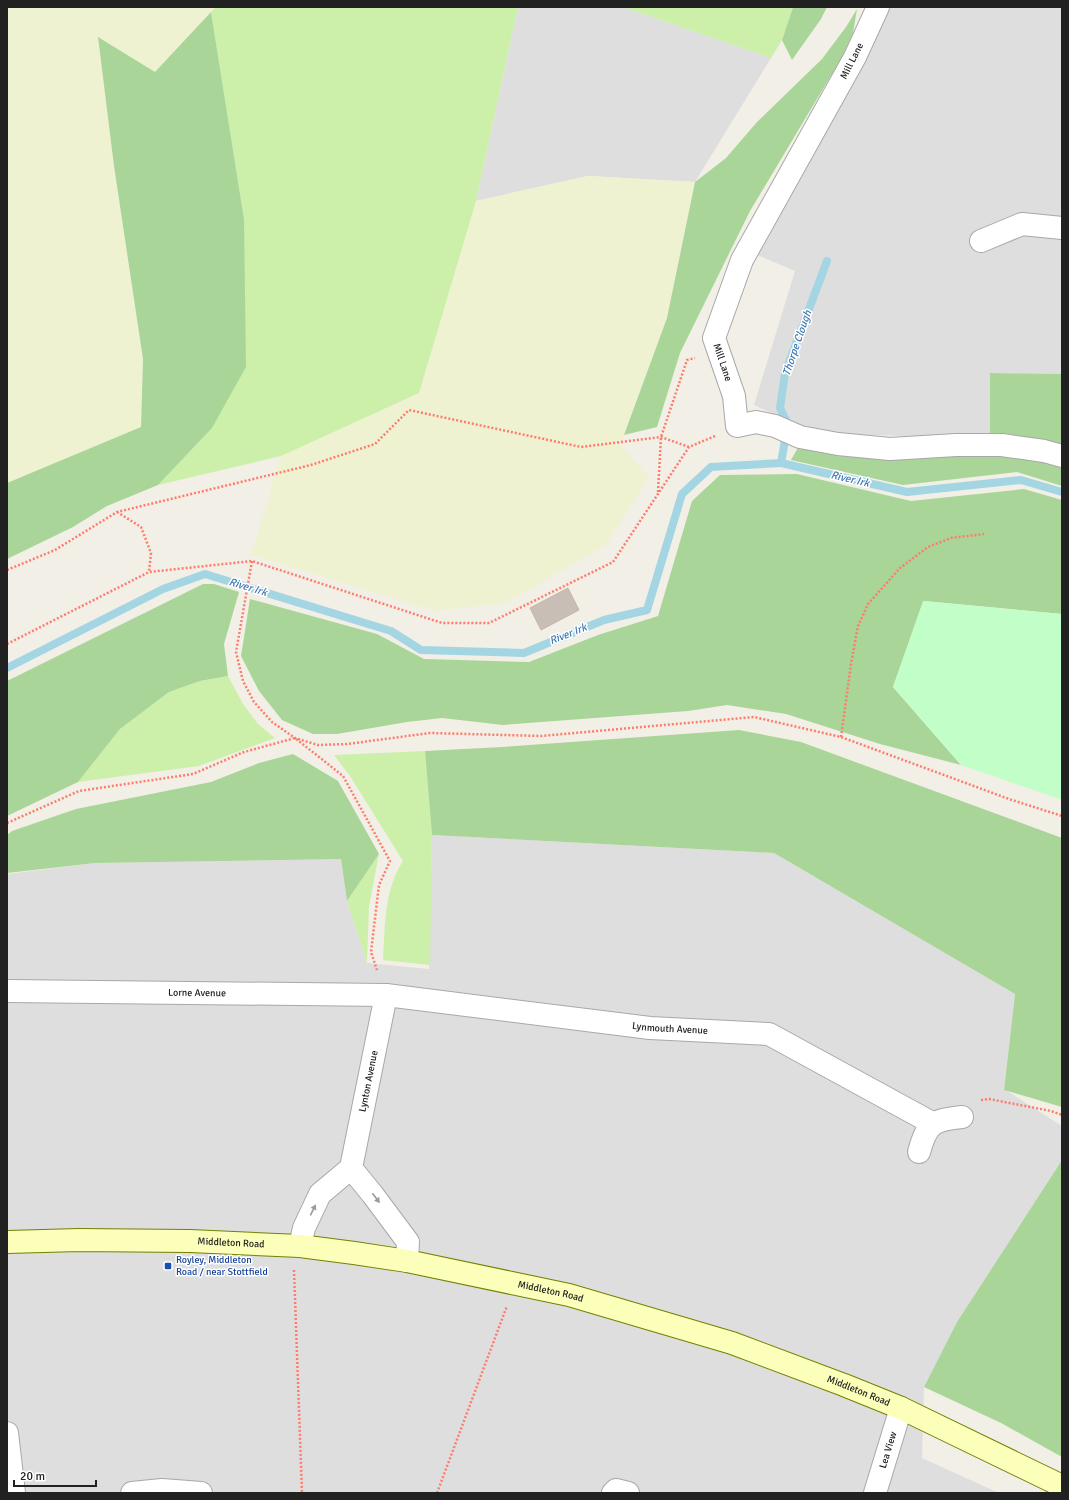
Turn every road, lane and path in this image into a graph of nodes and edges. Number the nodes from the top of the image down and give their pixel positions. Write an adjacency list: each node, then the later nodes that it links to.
1 (878, 7): 4 (street, Mill Lane)
2 (1062, 228): 3 (street)
3 (981, 241)
4 (718, 349): 5 (street, Mill Lane); 6 (path)
5 (737, 426): 7 (path); 8 (street)
6 (661, 436): 7 (path); 9 (path); 10 (path)
7 (689, 446): 9 (path)
8 (1062, 456)
9 (658, 493): 12 (path)
10 (117, 512): 13 (path); 14 (path)
11 (984, 534): 16 (path)
12 (252, 561): 14 (path); 17 (path)
13 (7, 570)
14 (149, 572): 15 (path)
15 (7, 644)
16 (841, 737): 17 (path); 18 (path)
17 (295, 738): 19 (path); 21 (path)
18 (1062, 816)
19 (7, 823)
20 (7, 991): 21 (street, Lorne Avenue)
21 (386, 995): 24 (street, Lynmouth Avenue); 26 (street, Lynton Avenue)
22 (1062, 1115): 23 (path)
23 (962, 1117): 24 (street)
24 (932, 1124): 25 (street)
25 (920, 1152)
26 (351, 1168): 28 (street, one-way to 26); 29 (street, one-way to 29)
27 (7, 1242): 28 (main road, Middleton Road)
28 (297, 1246): 29 (main road, Middleton Road); 37 (path)
29 (407, 1261): 30 (main road, Middleton Road)
30 (516, 1284): 31 (main road, Middleton Road); 38 (path)
31 (901, 1408): 33 (main road, Middleton Road); 41 (street, Lea View)
32 (7, 1433): 34 (street)
33 (1062, 1486)
34 (14, 1493)
35 (132, 1493): 36 (street)
36 (201, 1493)
37 (302, 1493)
38 (437, 1493)
39 (613, 1493): 40 (street)
40 (628, 1493)
41 (875, 1493)

